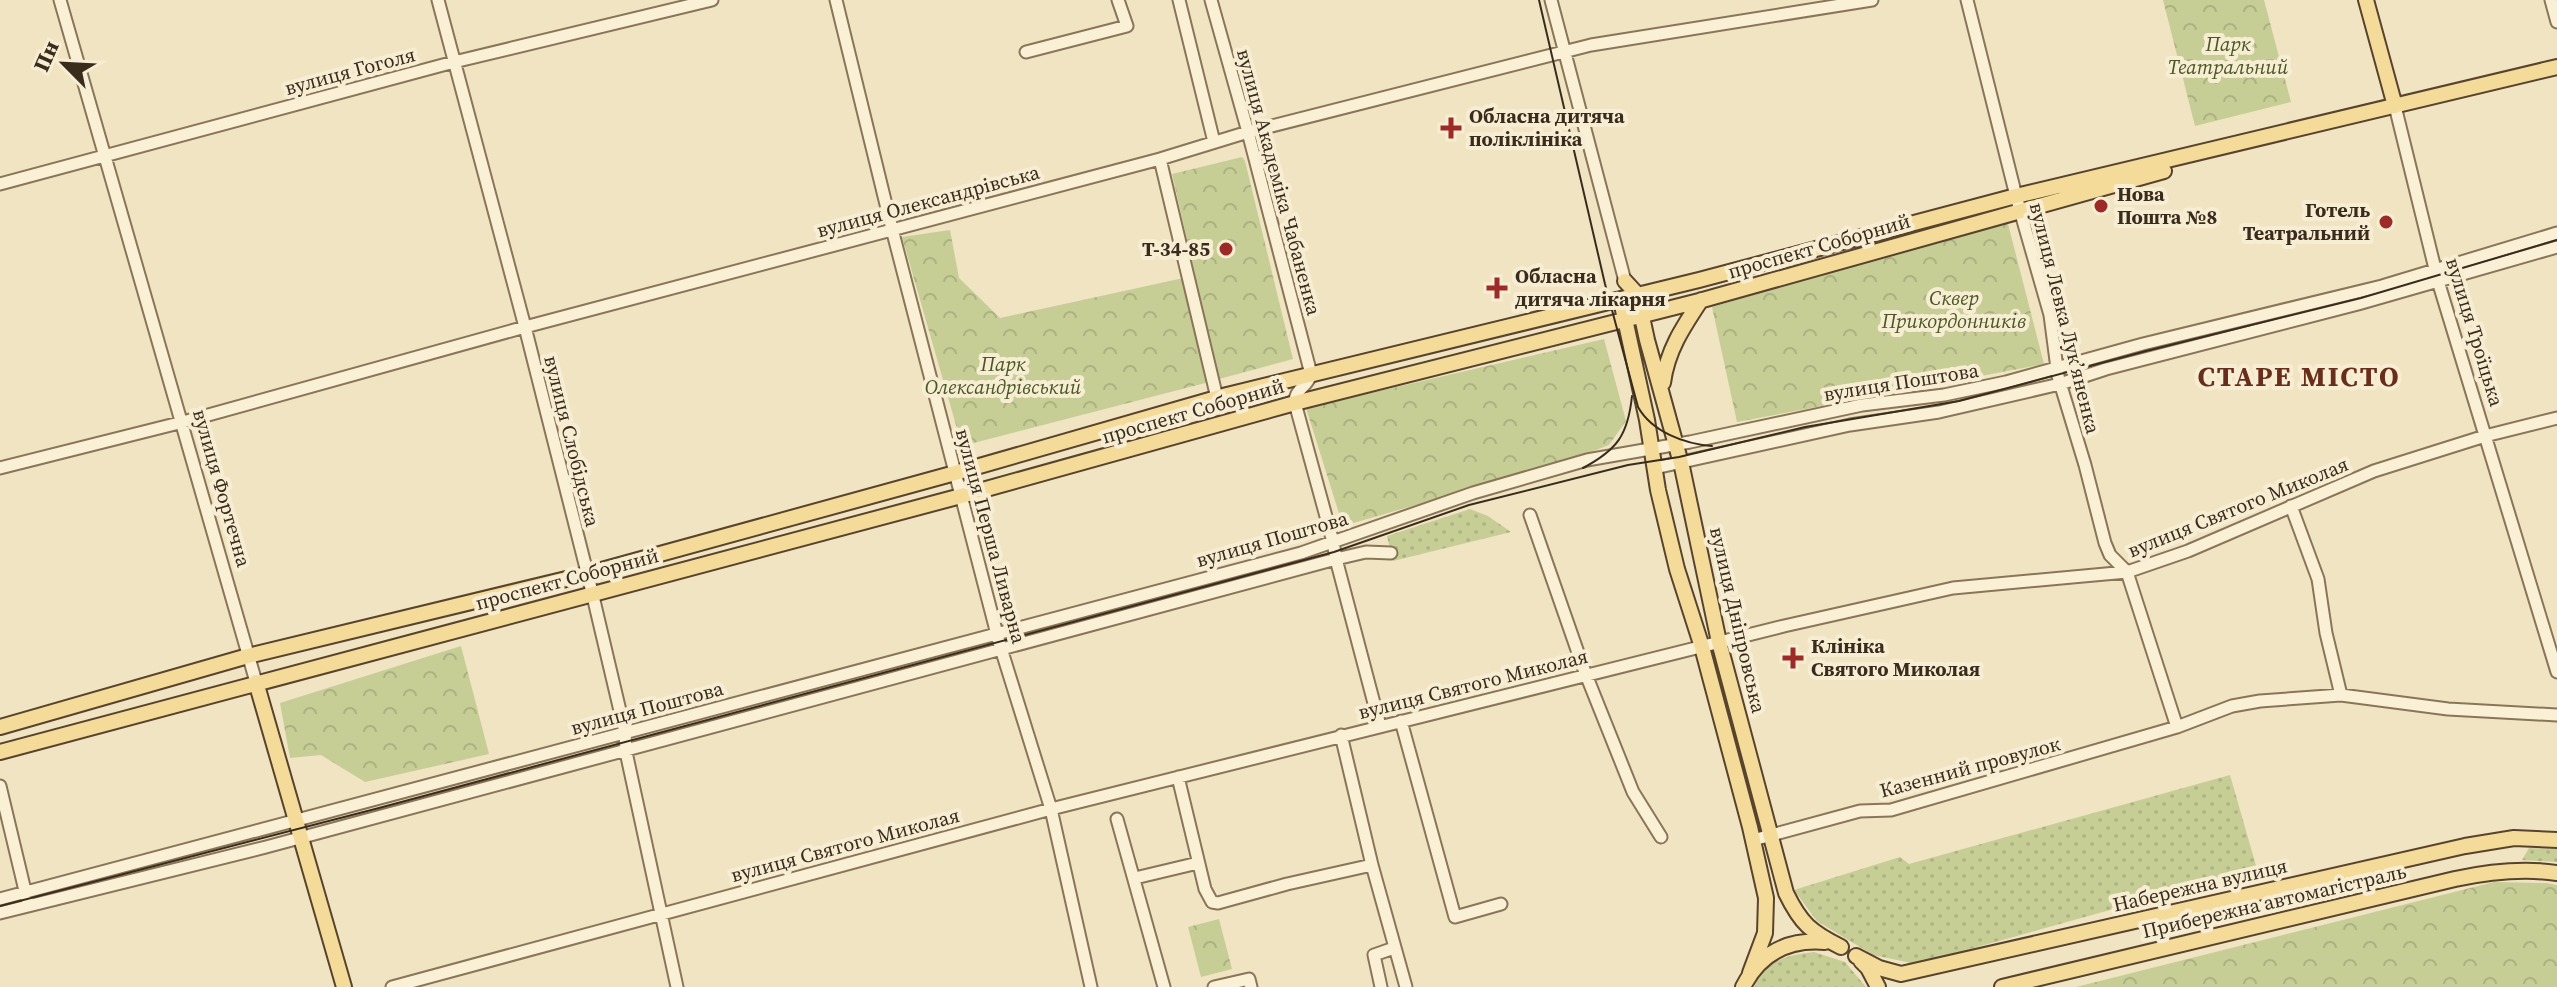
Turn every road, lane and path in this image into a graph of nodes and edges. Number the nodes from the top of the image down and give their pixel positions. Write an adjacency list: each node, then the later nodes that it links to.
1 (60, 0): 21 (street, вулиця Фортечна)
2 (438, 0): 16 (street, вулиця Слобідська)
3 (712, 0): 16 (street, вулиця Гоголя)
4 (836, 0): 25 (street, вулиця Перша Ливарна)
5 (1118, 0): 14 (street)
6 (1179, 0): 20 (street)
7 (1211, 0): 19 (street, вулиця Академіка Чабаненка)
8 (1551, 0): 15 (street, вулиця Дніпровська)
9 (1872, 0): 15 (street, вулиця Олександрівська)
10 (1967, 0): 24 (street, вулиця Левка Лукʼяненка)
11 (2366, 0): 18 (main road, вулиця Троїцька)
12 (2551, 0): 13 (street)
13 (2557, 22)
14 (1026, 52)
15 (1565, 52): 19 (street, вулиця Олександрівська); 29 (street, вулиця Дніпровська)
16 (454, 62): 21 (street, вулиця Гоголя); 35 (street, вулиця Слобідська)
17 (2557, 67): 18 (main road, проспект Соборний)
18 (2395, 106): 24 (main road, проспект Соборний); 28 (street, вулиця Троїцька)
19 (1248, 132): 20 (street, вулиця Олександрівська); 37 (street, вулиця Академіка Чабаненка)
20 (1214, 142): 22 (street, вулиця Олександрівська)
21 (103, 155): 23 (street, вулиця Гоголя); 43 (street, вулиця Фортечна)
22 (1160, 159): 25 (street, вулиця Олександрівська); 40 (street)
23 (0, 184)
24 (2018, 204): 30 (main road, проспект Соборний); 32 (main road, проспект Соборний); 36 (street, вулиця Левка Лукʼяненка)
25 (892, 229): 35 (street, вулиця Олександрівська); 50 (street, вулиця Перша Ливарна)
26 (2557, 233): 28 (street, вулиця Поштова)
27 (2557, 247): 28 (street, вулиця Поштова)
28 (2436, 276): 36 (street, вулиця Поштова); 38 (street, вулиця Поштова); 44 (street, вулиця Троїцька)
29 (1625, 281): 30 (main road, вулиця Дніпровська); 31 (main road, вулиця Дніпровська)
30 (1637, 294): 31 (main road, проспект Соборний); 33 (main road, вулиця Дніпровська)
31 (1621, 297): 34 (main road, вулиця Дніпровська); 37 (main road, проспект Соборний)
32 (1701, 300): 33 (main road, проспект Соборний); 39 (main road)
33 (1642, 315): 34 (main road, проспект Соборний); 39 (main road, вулиця Дніпровська)
34 (1625, 319): 41 (main road, проспект Соборний); 46 (main road, вулиця Дніпровська)
35 (525, 327): 43 (street, вулиця Олександрівська); 58 (street, вулиця Слобідська)
36 (2058, 368): 38 (street, вулиця Левка Лукʼяненка); 45 (street, вулиця Поштова)
37 (1311, 374): 40 (main road, проспект Соборний); 41 (street)
38 (2060, 384): 47 (street, вулиця Поштова); 57 (street, вулиця Левка Лукʼяненка)
39 (1662, 392): 45 (main road, вулиця Дніпровська)
40 (1217, 398): 50 (main road, проспект Соборний)
41 (1295, 403): 51 (main road, проспект Соборний); 54 (street)
42 (2557, 418): 44 (street, вулиця Святого Миколая)
43 (183, 422): 48 (street, вулиця Олександрівська); 64 (street, вулиця Фортечна)
44 (2485, 436): 52 (street, вулиця Святого Миколая); 65 (street, вулиця Троїцька)
45 (1675, 444): 46 (street, вулиця Поштова); 47 (main road, вулиця Дніпровська)
46 (1652, 447): 49 (main road, вулиця Дніпровська); 54 (street, вулиця Поштова)
47 (1680, 462): 49 (street, вулиця Поштова); 61 (main road, вулиця Дніпровська)
48 (0, 468)
49 (1655, 468): 62 (main road, вулиця Дніпровська)
50 (955, 473): 51 (street, вулиця Перша Ливарна); 58 (main road, проспект Соборний)
51 (961, 496): 59 (main road, проспект Соборний); 60 (street, вулиця Перша Ливарна)
52 (2291, 506): 57 (street, вулиця Святого Миколая); 68 (street)
53 (1530, 515): 66 (street)
54 (1333, 542): 56 (street); 60 (street, вулиця Поштова)
55 (1391, 553): 56 (street, вулиця Поштова)
56 (1336, 559): 63 (street, вулиця Поштова); 71 (street)
57 (2127, 572): 61 (street, вулиця Святого Миколая); 73 (street, вулиця Левка Лукʼяненка)
58 (587, 574): 59 (street, вулиця Слобідська); 64 (main road, проспект Соборний)
59 (592, 592): 67 (main road, проспект Соборний); 74 (street, вулиця Слобідська)
60 (998, 632): 63 (street, вулиця Перша Ливарна); 74 (street, вулиця Поштова)
61 (1719, 642): 62 (street, вулиця Святого Миколая); 84 (main road, вулиця Дніпровська)
62 (1702, 647): 66 (street, вулиця Святого Миколая); 86 (main road, вулиця Дніпровська)
63 (1001, 649): 77 (street, вулиця Поштова); 80 (street, вулиця Перша Ливарна)
64 (248, 656): 67 (street, вулиця Фортечна); 72 (main road, проспект Соборний)
65 (2557, 672)
66 (1586, 675): 70 (street, вулиця Святого Миколая); 83 (street)
67 (256, 682): 76 (main road, проспект Соборний); 81 (main road, вулиця Фортечна)
68 (2341, 695): 69 (street, Казенний провулок); 73 (street, Казенний провулок)
69 (2557, 715)
70 (1401, 721): 71 (street, вулиця Святого Миколая); 94 (street)
71 (1380, 726): 75 (street, вулиця Святого Миколая)
72 (0, 727)
73 (2177, 727): 84 (street, Казенний провулок)
74 (625, 732): 77 (street, вулиця Слобідська); 81 (street, вулиця Поштова)
75 (1341, 735): 78 (street, вулиця Святого Миколая); 89 (street)
76 (0, 752)
77 (626, 752): 85 (street, вулиця Поштова); 97 (street, вулиця Слобідська)
78 (1178, 777): 80 (street, вулиця Святого Миколая); 88 (street)
79 (0, 786): 92 (street)
80 (1051, 809): 97 (street, вулиця Святого Миколая); 105 (street, вулиця Перша Ливарна)
81 (298, 819): 85 (main road, вулиця Фортечна); 92 (street, вулиця Поштова)
82 (1117, 819): 91 (street)
83 (1661, 837)
84 (1772, 837): 86 (street, Казенний провулок); 98 (main road, вулиця Дніпровська)
85 (301, 838): 95 (street, вулиця Поштова); 102 (main road, вулиця Фортечна)
86 (1753, 840): 101 (main road, вулиця Дніпровська)
87 (2557, 840): 100 (main road, Набережна вулиця)
88 (1198, 863): 89 (street); 91 (street)
89 (1372, 865): 99 (street)
90 (2557, 873): 113 (main road, Прибережна автомагістраль)
91 (1135, 878): 106 (street)
92 (26, 892): 93 (street, вулиця Поштова); 95 (street)
93 (0, 899)
94 (1501, 904)
95 (30, 906): 96 (street, вулиця Поштова)
96 (0, 913)
97 (661, 913): 103 (street, вулиця Святого Миколая); 104 (street, вулиця Слобідська)
98 (1841, 947): 100 (main road); 101 (main road)
99 (1394, 948): 109 (street); 110 (street)
100 (1856, 956): 112 (main road)
101 (1750, 973): 111 (main road)
102 (344, 987)
103 (392, 987)
104 (677, 987)
105 (1091, 987)
106 (1164, 987)
107 (1214, 987): 108 (street)
108 (1251, 987)
109 (1381, 987)
110 (1406, 987)
111 (1743, 987)
112 (1878, 987)
113 (2002, 987)

